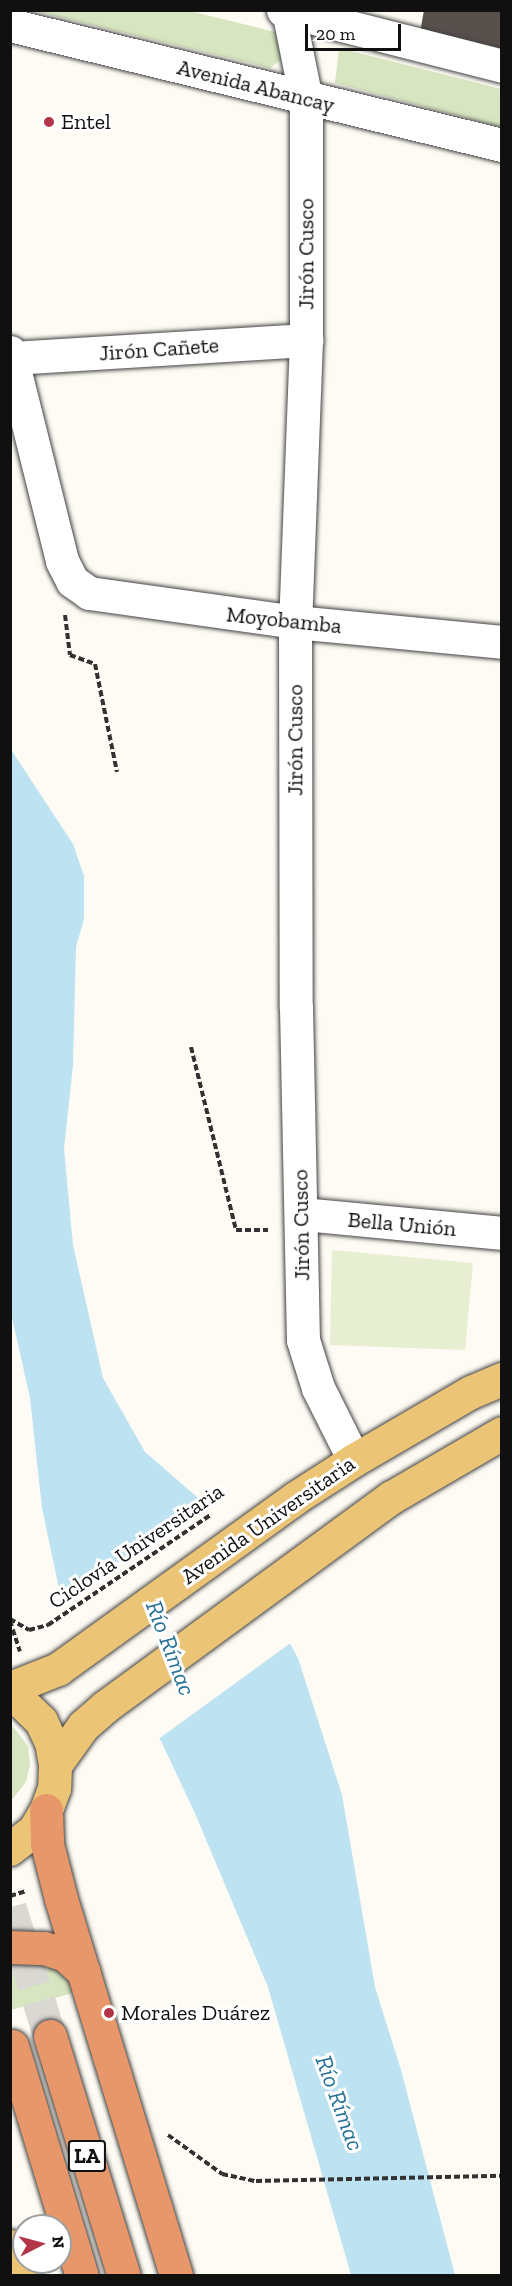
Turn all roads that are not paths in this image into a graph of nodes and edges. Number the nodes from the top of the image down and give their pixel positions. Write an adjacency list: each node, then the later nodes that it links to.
1 (286, 11): 3 (street); 4 (street, Jirón Cusco)
2 (11, 20): 4 (street, Avenida Abancay)
3 (501, 66)
4 (306, 99): 5 (street, Avenida Abancay); 6 (street, Jirón Cusco)
5 (501, 145)
6 (306, 340): 7 (street, Jirón Cañete); 8 (street, Jirón Cusco)
7 (11, 355): 8 (street, Moyobamba)
8 (295, 622): 9 (street, Moyobamba); 10 (street, Jirón Cusco)
9 (501, 642)
10 (302, 1222): 11 (street, Bella Unión); 14 (street, Jirón Cusco)
11 (501, 1233)
12 (501, 1378): 14 (main road, Avenida Universitaria)
13 (501, 1433): 16 (main road)
14 (354, 1460): 15 (main road, Avenida Universitaria)
15 (10, 1690): 16 (main road)
16 (55, 1765): 17 (main road)
17 (46, 1810): 18 (main road); 20 (highway)
18 (10, 1849)
19 (10, 1947): 20 (highway)
20 (84, 1972): 27 (highway)
21 (50, 2036): 26 (highway, LA)
22 (12, 2046): 25 (highway, LA)
23 (10, 2246): 24 (main road)
24 (20, 2276)
25 (82, 2276)
26 (124, 2276)
27 (176, 2276)

